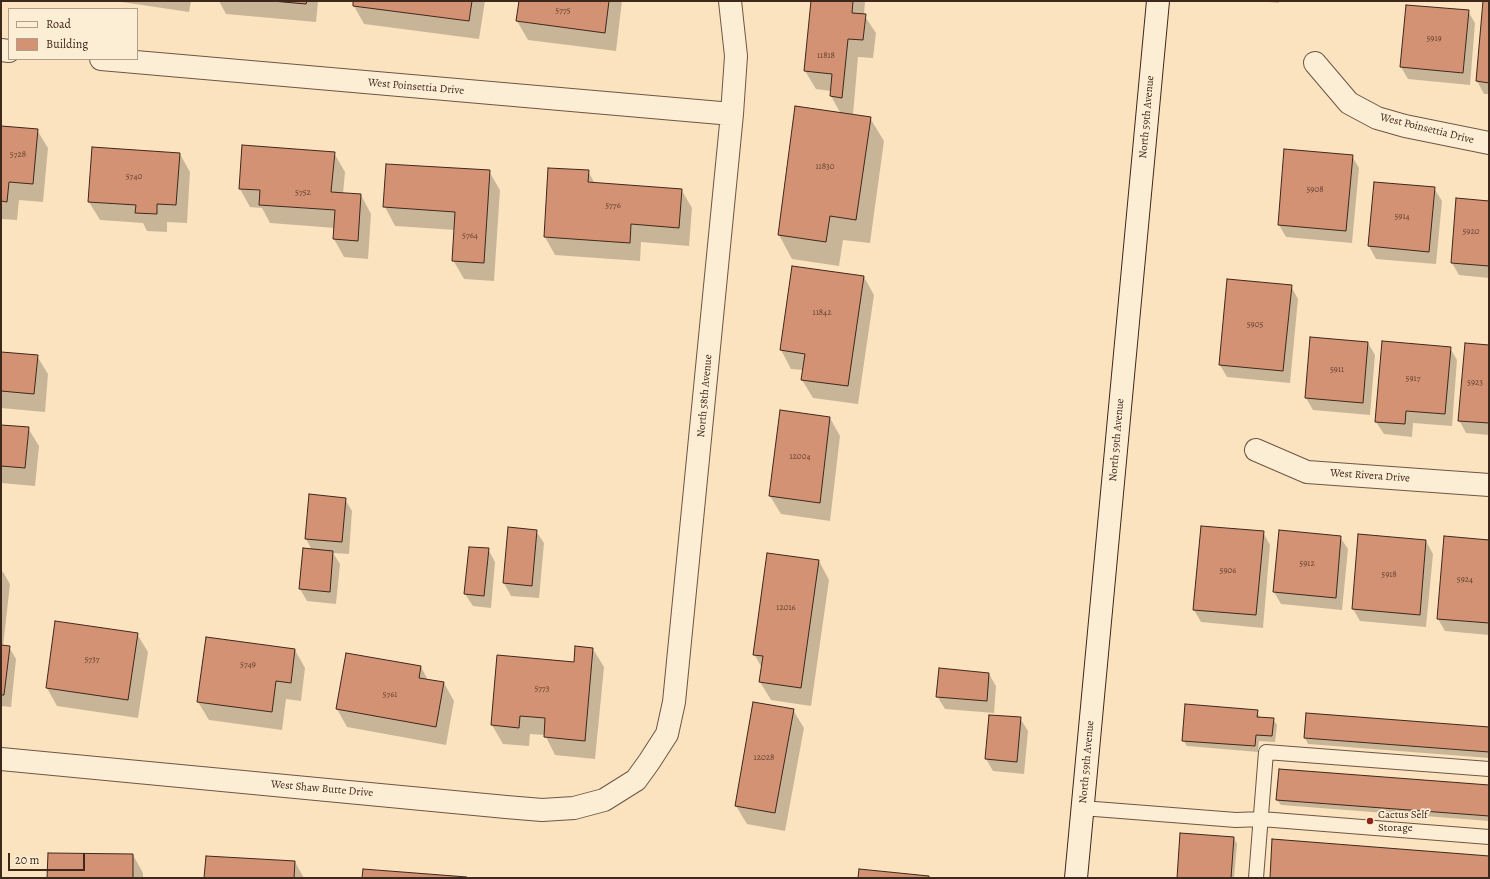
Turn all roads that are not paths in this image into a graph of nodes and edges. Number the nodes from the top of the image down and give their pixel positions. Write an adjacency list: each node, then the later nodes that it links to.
1 (730, 1): 5 (street, North 58th Avenue)
2 (1158, 1): 12 (street, North 59th Avenue)
3 (112, 60): 5 (street, West Poinsettia Drive)
4 (1315, 64): 6 (street, West Poinsettia Drive)
5 (732, 114): 11 (street, North 58th Avenue)
6 (1489, 143)
7 (1256, 450): 8 (street, West Rivera Drive)
8 (1489, 485)
9 (1, 759): 11 (street, West Shaw Butte Drive)
10 (1489, 769): 13 (lane)
11 (636, 780)
12 (1082, 808): 13 (lane); 15 (street, North 59th Avenue)
13 (1261, 819): 14 (lane); 16 (lane)
14 (1489, 837)
15 (1076, 878)
16 (1256, 878)

